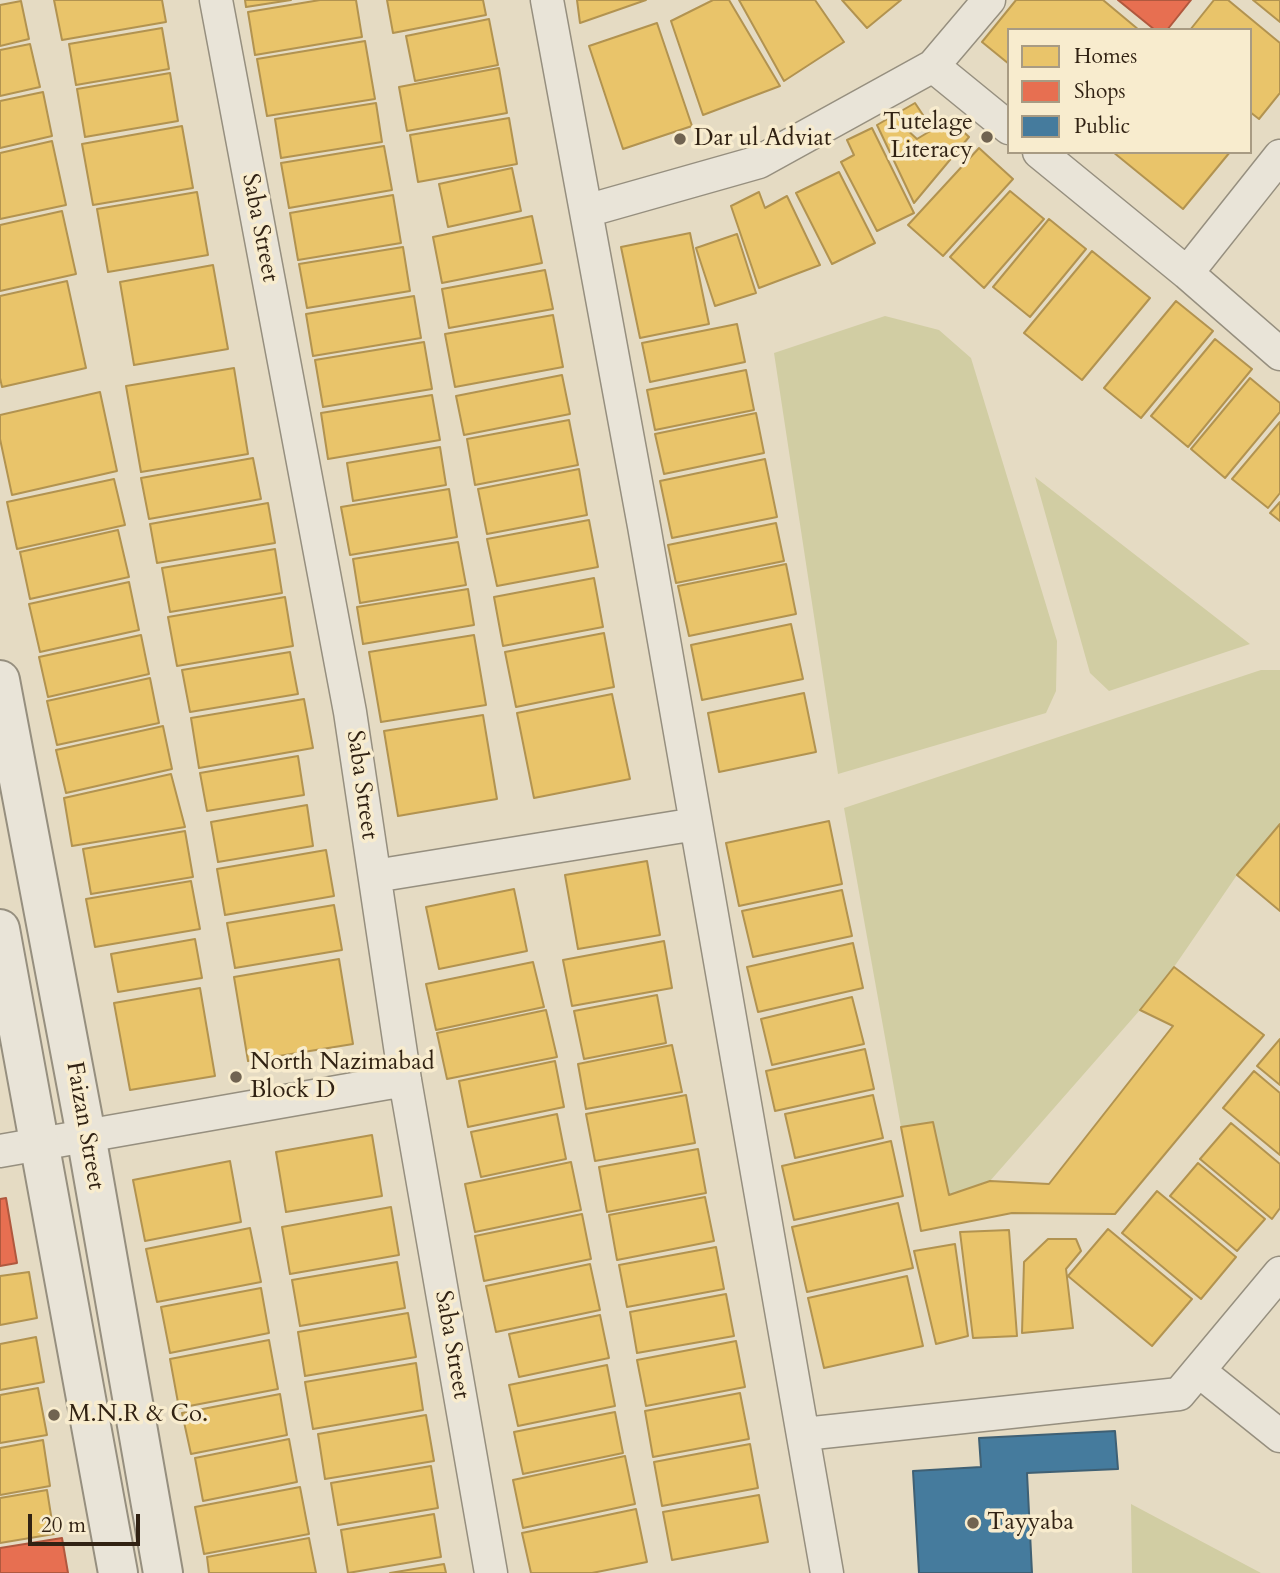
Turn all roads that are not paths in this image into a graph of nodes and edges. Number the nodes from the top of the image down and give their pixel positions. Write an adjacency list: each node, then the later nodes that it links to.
1 (216, 0): 13 (street, Saba Street)
2 (547, 0): 8 (street)
3 (989, 0): 4 (street)
4 (933, 66): 5 (street); 8 (street)
5 (1007, 126)
6 (1041, 154): 9 (street)
7 (1280, 156): 9 (street)
8 (586, 211): 12 (street)
9 (1187, 273): 10 (street)
10 (1280, 354)
11 (0, 680): 16 (street, Faizan Street)
12 (696, 824): 13 (street); 21 (street)
13 (374, 876): 15 (street, Saba Street)
14 (0, 929): 17 (street, Faizan Street)
15 (405, 1080): 16 (street); 25 (street, Saba Street)
16 (86, 1135): 17 (street); 24 (street, Faizan Street)
17 (39, 1144): 18 (street); 23 (street, Faizan Street)
18 (0, 1151)
19 (1280, 1273): 20 (street)
20 (1199, 1371): 21 (street); 22 (street)
21 (804, 1434): 26 (street)
22 (1280, 1436)
23 (118, 1573)
24 (163, 1573)
25 (491, 1573)
26 (827, 1573)

